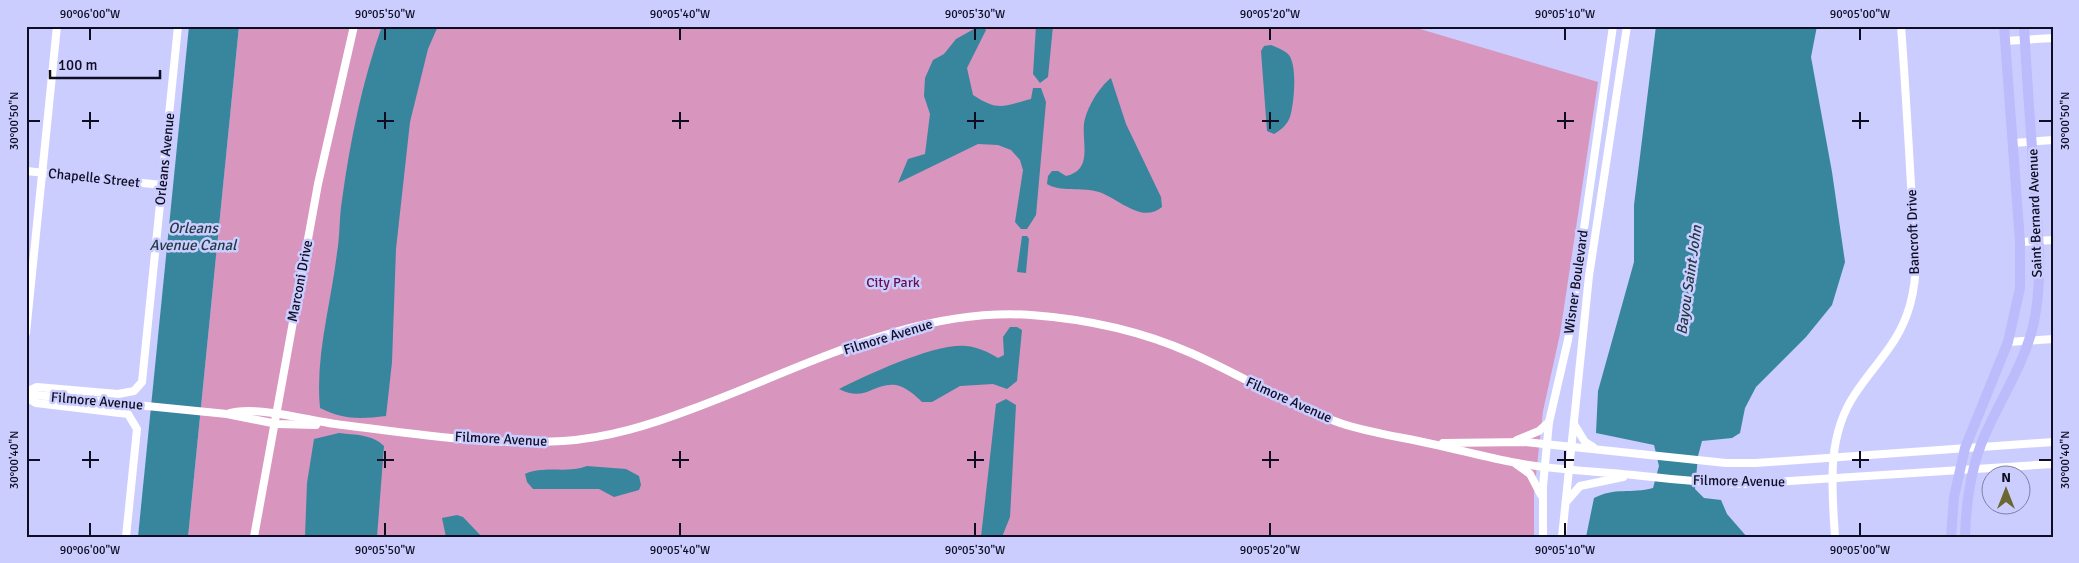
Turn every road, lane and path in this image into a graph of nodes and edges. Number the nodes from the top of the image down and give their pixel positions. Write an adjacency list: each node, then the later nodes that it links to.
1 (57, 26): 16 (street)
2 (178, 26): 17 (street, Orleans Avenue)
3 (354, 26): 27 (street, Marconi Drive)
4 (1613, 26): 29 (street, Wisner Boulevard)
5 (1627, 26): 28 (street, Wisner Boulevard)
6 (1901, 26): 40 (street, Bancroft Drive)
7 (2004, 26): 11 (main road, Saint Bernard Avenue)
8 (2024, 26): 10 (main road, Saint Bernard Avenue)
9 (2053, 38): 10 (street)
10 (2024, 40): 11 (street); 13 (main road, Saint Bernard Avenue)
11 (2005, 41): 14 (main road, Saint Bernard Avenue)
12 (2053, 140): 13 (street)
13 (2032, 142): 14 (street); 19 (main road, Saint Bernard Avenue)
14 (2013, 143): 20 (main road, Saint Bernard Avenue)
15 (26, 171): 16 (street, Chapelle Street)
16 (40, 172): 17 (street, Chapelle Street); 21 (street)
17 (162, 185): 25 (street, Orleans Avenue)
18 (2053, 240): 19 (street)
19 (2038, 241): 20 (street); 23 (main road, Saint Bernard Avenue)
20 (2020, 242): 24 (main road, Saint Bernard Avenue)
21 (26, 333)
22 (2053, 339): 23 (street)
23 (2028, 341): 24 (street); 37 (main road, Saint Bernard Avenue)
24 (2008, 342): 38 (main road, Saint Bernard Avenue)
25 (26, 394): 26 (street, Filmore Avenue); 51 (street)
26 (227, 414): 27 (street, Filmore Avenue); 30 (street, Filmore Avenue)
27 (275, 414): 30 (street, Marconi Drive); 31 (street, Filmore Avenue)
28 (1573, 421): 36 (street, Wisner Boulevard); 39 (street)
29 (1549, 422): 34 (street); 35 (street, Wisner Boulevard)
30 (273, 423): 31 (street, Filmore Avenue); 52 (street, Marconi Drive)
31 (340, 425): 33 (street, Filmore Avenue)
32 (2053, 442): 37 (street, Filmore Avenue)
33 (1428, 443): 34 (street, Filmore Avenue); 41 (street, Filmore Avenue)
34 (1512, 443): 35 (street, Filmore Avenue)
35 (1547, 444): 36 (street, Filmore Avenue); 43 (street, Wisner Boulevard)
36 (1570, 446): 39 (street, Filmore Avenue); 44 (street, Wisner Boulevard)
37 (1980, 446): 38 (street, Filmore Avenue); 46 (main road, Saint Bernard Avenue)
38 (1965, 448): 40 (street, Filmore Avenue); 45 (main road, Saint Bernard Avenue)
39 (1597, 449): 40 (street, Filmore Avenue)
40 (1833, 457): 48 (street, Bancroft Drive)
41 (1514, 462): 43 (street, Filmore Avenue); 49 (street)
42 (2053, 464): 46 (street, Filmore Avenue)
43 (1545, 466): 44 (street, Filmore Avenue); 49 (street, Wisner Boulevard)
44 (1568, 468): 47 (street, Filmore Avenue); 50 (street, Wisner Boulevard)
45 (1959, 470): 46 (street, Filmore Avenue); 48 (street, Filmore Avenue); 56 (main road, Saint Bernard Avenue)
46 (1973, 470): 57 (main road, Saint Bernard Avenue)
47 (1636, 476): 48 (street, Filmore Avenue); 50 (street)
48 (1832, 479): 55 (street, Bancroft Drive)
49 (1542, 496): 53 (street, Wisner Boulevard)
50 (1565, 504): 54 (street, Wisner Boulevard)
51 (126, 537)
52 (254, 537)
53 (1543, 537)
54 (1562, 537)
55 (1834, 537)
56 (1951, 537)
57 (1965, 537)

